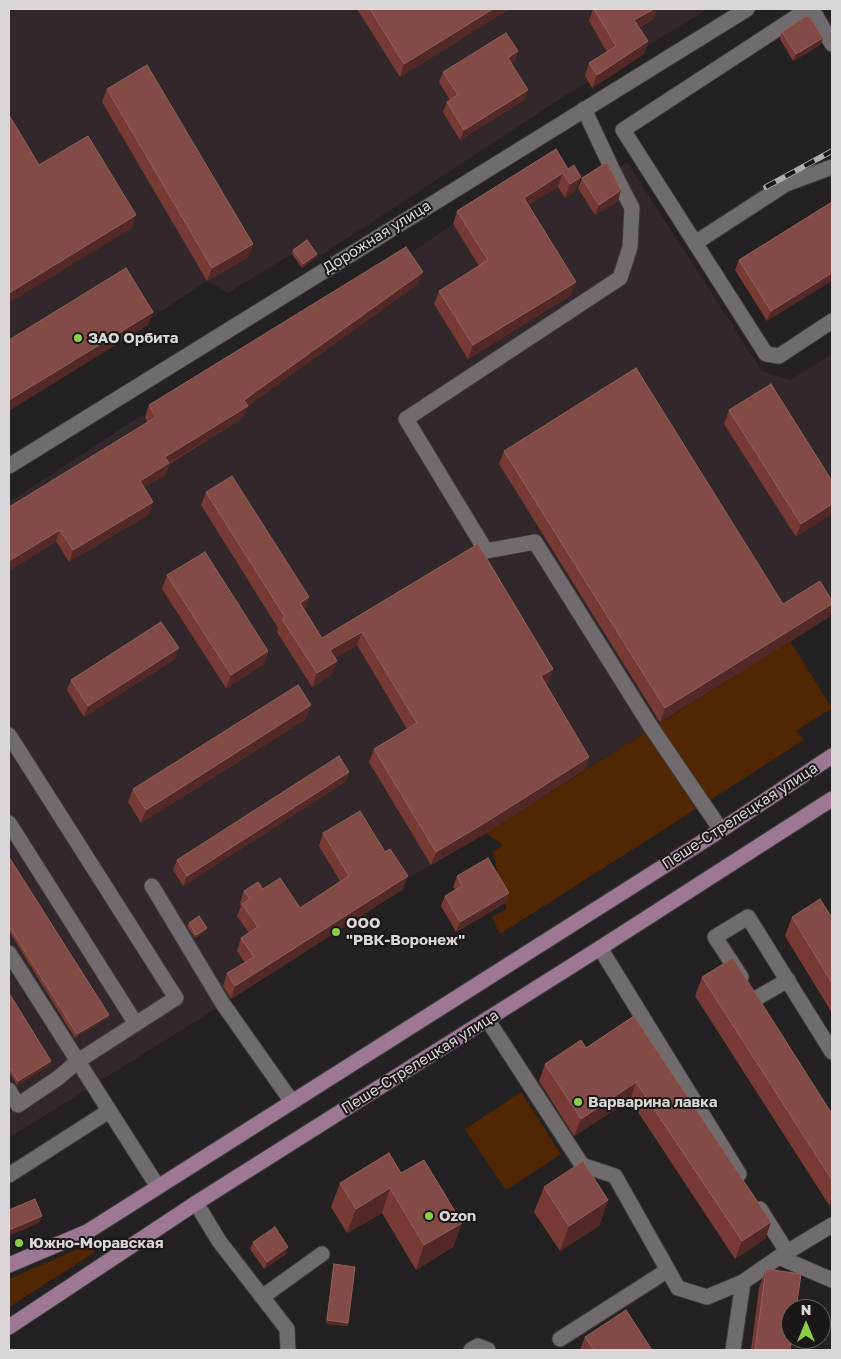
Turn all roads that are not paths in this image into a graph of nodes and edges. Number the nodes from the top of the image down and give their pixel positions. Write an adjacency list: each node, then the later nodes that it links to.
1 (747, 9): 3 (street, Дорожная улица)
2 (832, 44): 5 (street)
3 (584, 109): 7 (street, Дорожная улица); 12 (street)
4 (832, 167): 5 (street)
5 (695, 243): 6 (street)
6 (832, 321)
7 (9, 466)
8 (9, 735): 20 (street)
9 (832, 756): 12 (main road, Пеше-Стрелецкая улица)
10 (832, 799): 14 (main road, Пеше-Стрелецкая улица)
11 (9, 823): 20 (street)
12 (721, 830): 24 (main road, Пеше-Стрелецкая улица)
13 (152, 886): 24 (street)
14 (600, 948): 19 (main road, Пеше-Стрелецкая улица); 31 (street)
15 (9, 953): 22 (street)
16 (788, 980): 17 (street); 17 (street); 21 (street)
17 (755, 999): 18 (street)
18 (765, 1015)
19 (488, 1019): 28 (main road, Пеше-Стрелецкая улица); 33 (street)
20 (136, 1024): 22 (street)
21 (832, 1052)
22 (78, 1061): 23 (street); 25 (street)
23 (9, 1090)
24 (292, 1102): 27 (main road, Пеше-Стрелецкая улица)
25 (109, 1111): 26 (street); 27 (street)
26 (9, 1175)
27 (158, 1188): 32 (main road, Пеше-Стрелецкая улица)
28 (196, 1203): 36 (street); 37 (main road, Пеше-Стрелецкая улица)
29 (832, 1225): 31 (street)
30 (322, 1254): 36 (street)
31 (783, 1255): 34 (street); 35 (street)
32 (9, 1265)
33 (668, 1270): 35 (street); 38 (street)
34 (832, 1280)
35 (744, 1282): 42 (street)
36 (262, 1297): 39 (street)
37 (9, 1327)
38 (560, 1339)
39 (288, 1350)
40 (471, 1350): 41 (street)
41 (488, 1350)
42 (733, 1350)

